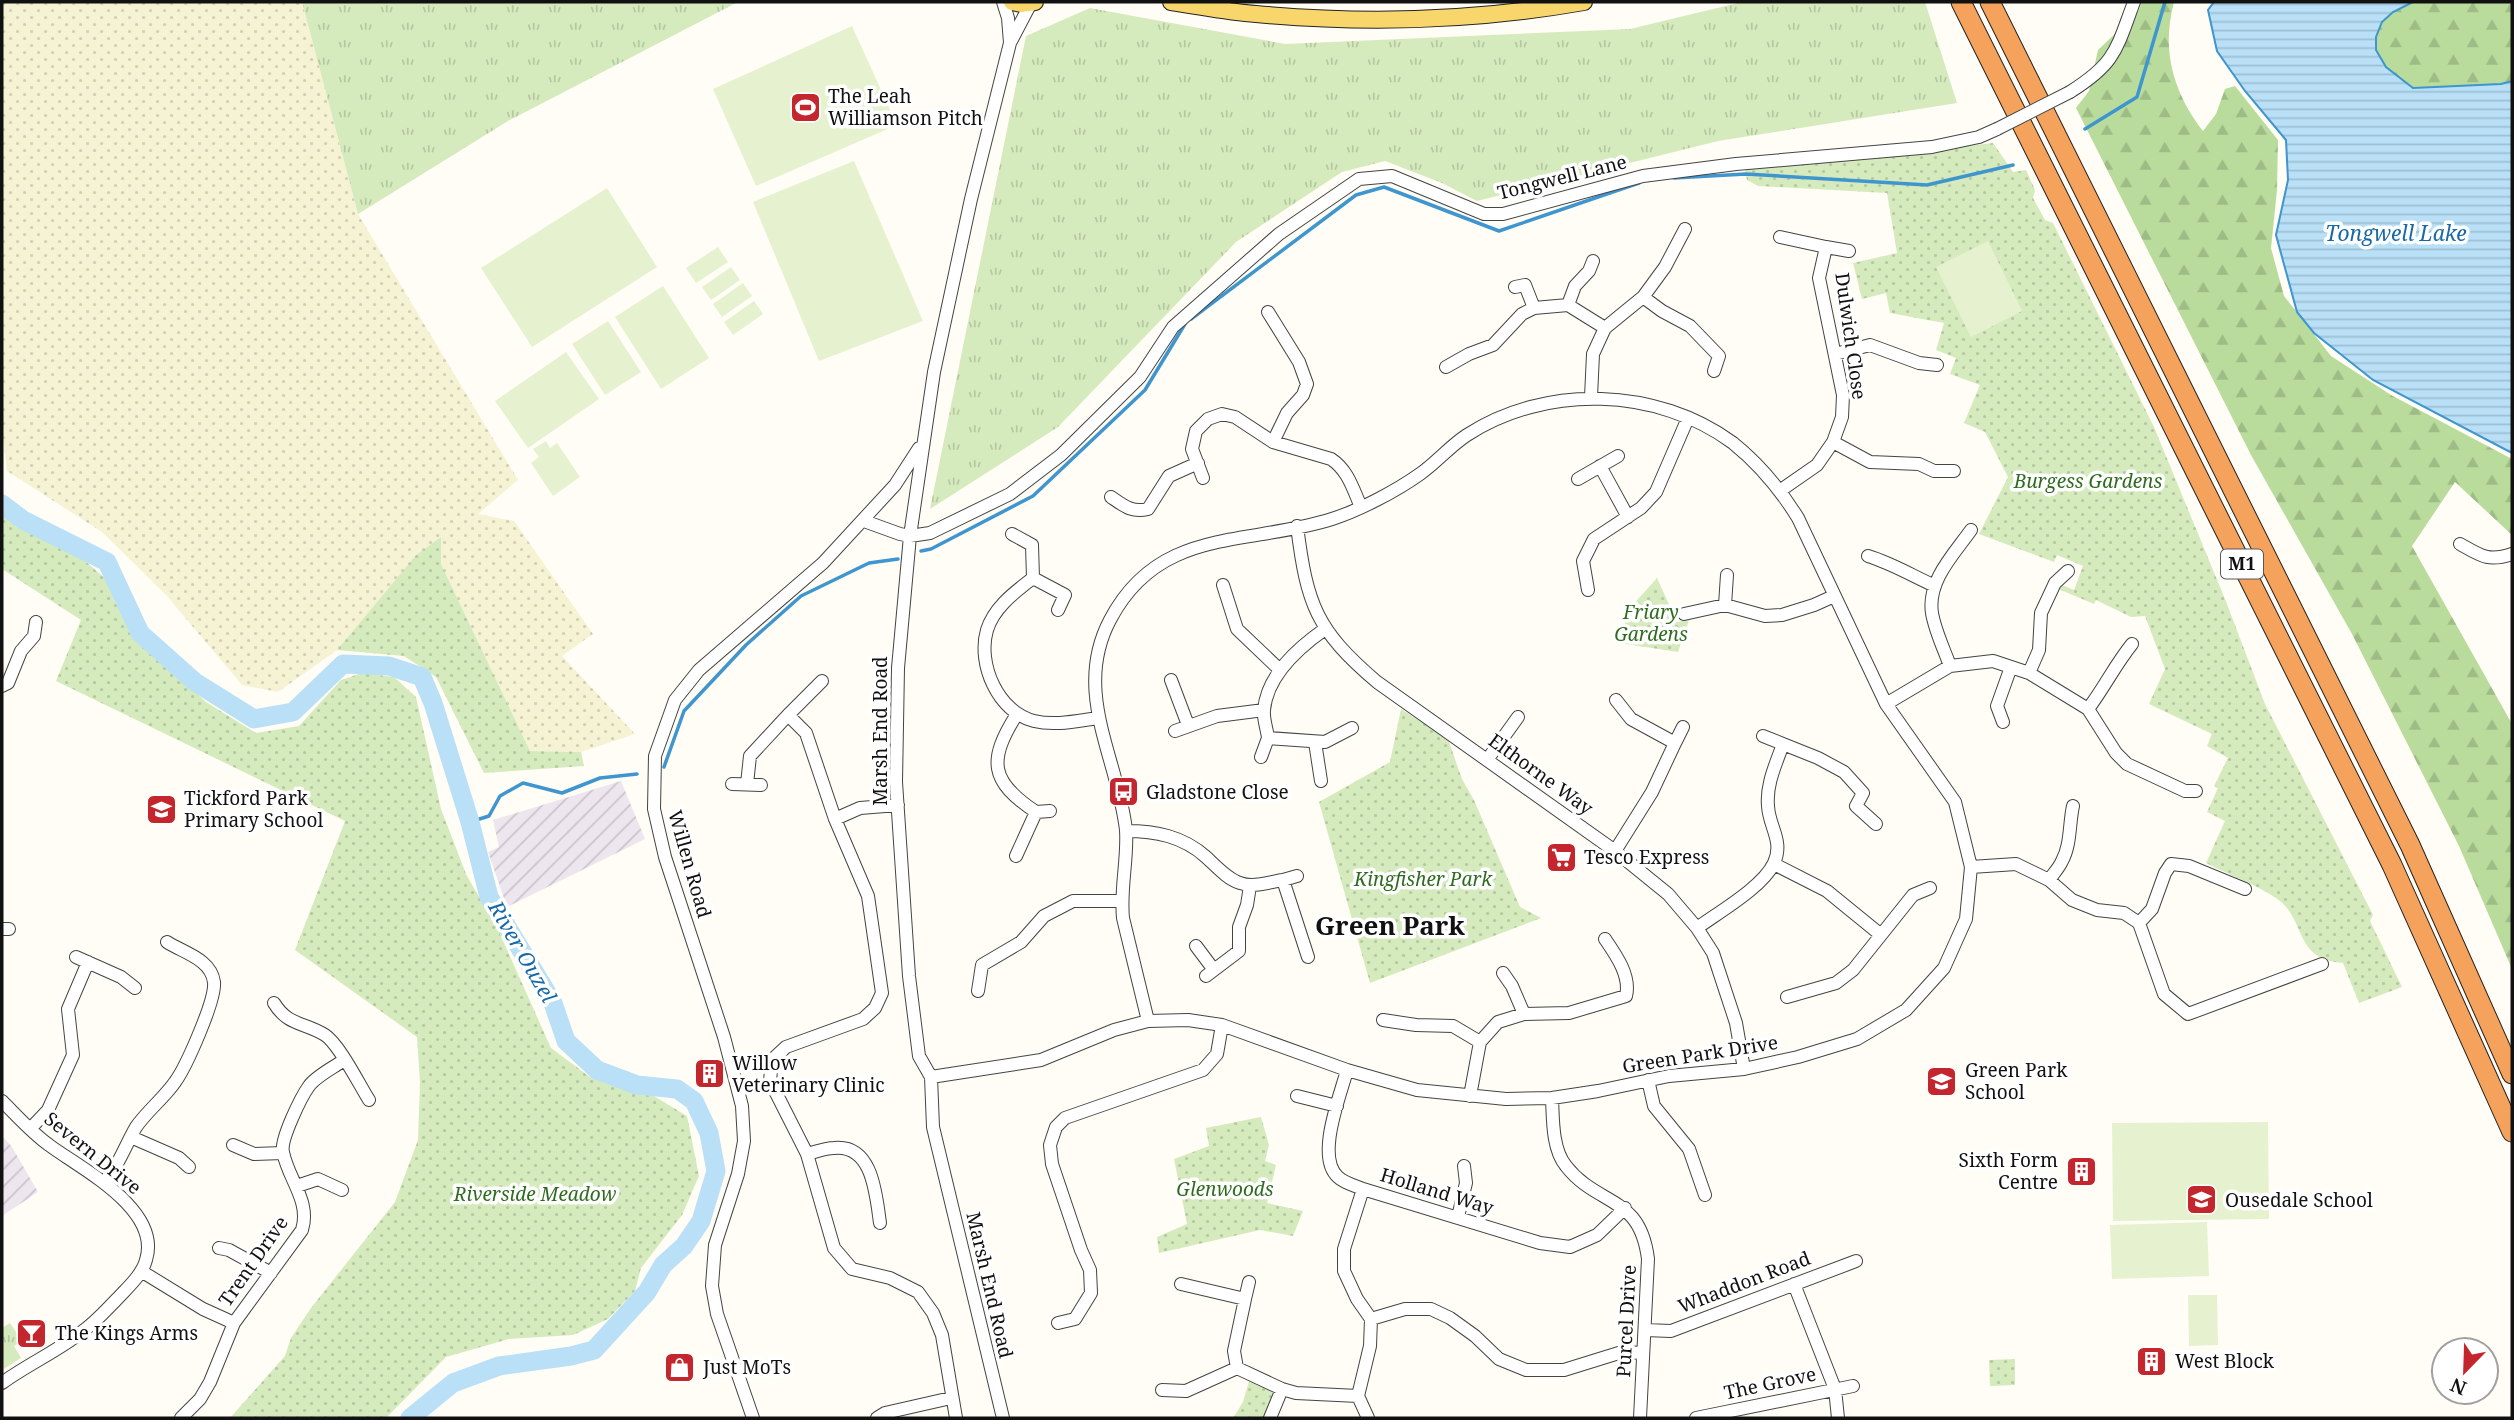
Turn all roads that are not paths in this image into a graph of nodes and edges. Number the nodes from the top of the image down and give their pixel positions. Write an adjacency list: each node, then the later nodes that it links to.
1 (1003, 2): 9 (street, Marsh End Road)
2 (1012, 2): 3 (main road)
3 (1033, 2): 9 (street, Marsh End Road)
4 (1171, 2): 5 (main road)
5 (1584, 2)
6 (1961, 2): 144 (highway, M1)
7 (1990, 2): 134 (highway, M1)
8 (2134, 2): 44 (street, Tongwell Lane, bridge)
9 (1010, 43): 29 (street, Marsh End Road)
10 (1685, 229): 16 (street)
11 (1780, 237): 12 (street, Dulwich Close)
12 (1826, 247): 13 (street, Dulwich Close); 21 (street, Dulwich Close)
13 (1849, 251)
14 (1593, 261): 17 (street)
15 (1522, 270): 18 (street)
16 (1643, 296): 20 (street); 24 (street)
17 (1568, 305): 18 (street); 20 (street)
18 (1534, 308): 23 (street)
19 (1268, 312): 27 (street)
20 (1605, 328): 25 (street)
21 (1835, 354): 22 (street); 28 (street, Dulwich Close)
22 (1937, 365)
23 (1446, 368)
24 (1714, 371)
25 (1591, 397): 26 (street, Green Park Drive); 38 (street, Green Park Drive)
26 (1688, 418): 36 (street, Green Park Drive); 39 (street)
27 (1273, 442): 31 (street); 38 (street)
28 (1833, 442): 33 (street); 36 (street, Dulwich Close)
29 (922, 444): 40 (street, Willen Road); 44 (street, Marsh End Road)
30 (1618, 456): 32 (street)
31 (1198, 463): 34 (street); 37 (street)
32 (1600, 466): 35 (street); 39 (street)
33 (1954, 471)
34 (1203, 478)
35 (1578, 479)
36 (1781, 490): 54 (street, Green Park Drive)
37 (1111, 496)
38 (1361, 507): 41 (street, Green Park Drive)
39 (1628, 517): 53 (street)
40 (864, 521): 44 (street); 181 (street, Willen Road)
41 (1297, 526): 59 (street, Elthorne Way); 76 (street, Green Park Drive)
42 (1971, 530): 52 (street)
43 (1012, 534): 50 (street)
44 (910, 536): 95 (street, Marsh End Road)
45 (2460, 544): 46 (street)
46 (2512, 554)
47 (1868, 556): 52 (street)
48 (2068, 571): 66 (street)
49 (1727, 575): 55 (street)
50 (1033, 578): 56 (street); 74 (street)
51 (1223, 585): 65 (street)
52 (1935, 586): 63 (street)
53 (1588, 590)
54 (1834, 596): 55 (street); 71 (street, Green Park Drive)
55 (1726, 606): 57 (street)
56 (1058, 610)
57 (1684, 614)
58 (36, 622): 62 (street)
59 (1325, 629): 65 (street); 89 (street, Elthorne Way)
60 (2132, 644): 72 (street)
61 (2, 657): 62 (street)
62 (16, 664): 69 (street)
63 (1950, 666): 64 (street); 71 (street)
64 (2011, 667): 66 (street); 78 (street)
65 (1280, 670): 73 (street)
66 (2029, 673): 72 (street)
67 (1171, 680): 79 (street)
68 (822, 681): 75 (street)
69 (2, 687)
70 (1616, 700): 86 (street)
71 (1886, 704): 105 (street, Green Park Drive)
72 (2088, 709): 94 (street)
73 (1264, 710): 79 (street); 84 (street)
74 (1017, 714): 76 (street); 98 (street)
75 (788, 715): 92 (street); 99 (street)
76 (1098, 718): 101 (street, Green Park Drive)
77 (1518, 718): 89 (street)
78 (2003, 722)
79 (1188, 725): 82 (street)
80 (1683, 727): 86 (street)
81 (1352, 728): 85 (street)
82 (1175, 731)
83 (1763, 736): 87 (street)
84 (1268, 737): 85 (street); 88 (street)
85 (1315, 742): 90 (street)
86 (1675, 743): 102 (street)
87 (1783, 744): 100 (street); 104 (street)
88 (1261, 757)
89 (1487, 760): 102 (street, Elthorne Way)
90 (1321, 781)
91 (732, 784): 92 (street)
92 (747, 785): 93 (street)
93 (761, 785)
94 (2196, 791)
95 (898, 806): 99 (street); 135 (street, Marsh End Road)
96 (2073, 806): 108 (street)
97 (1050, 811): 98 (street)
98 (1036, 812): 103 (street)
99 (835, 818): 148 (street)
100 (1876, 824)
101 (1126, 831): 109 (street); 112 (street, Green Park Drive)
102 (1615, 851): 114 (street, Elthorne Way)
103 (1016, 856)
104 (1774, 864): 114 (street); 115 (street)
105 (1971, 867): 108 (street); 132 (street, Green Park Drive)
106 (1297, 876): 107 (street)
107 (1283, 880): 109 (street); 119 (street)
108 (2049, 880): 113 (street)
109 (1250, 886): 118 (street)
110 (1930, 888): 115 (street)
111 (2245, 889): 113 (street)
112 (1121, 901): 123 (street); 128 (street, Green Park Drive)
113 (2139, 923): 120 (street)
114 (1697, 928): 132 (street, Elthorne Way)
115 (1881, 934): 124 (street)
116 (1605, 939): 126 (street)
117 (167, 942): 145 (street)
118 (1196, 946)
119 (1308, 957)
120 (2322, 964)
121 (1503, 973): 126 (street)
122 (135, 988): 143 (street)
123 (978, 991)
124 (1787, 997)
125 (274, 1003): 131 (street)
126 (1524, 1014): 130 (street)
127 (1383, 1020): 130 (street)
128 (1148, 1021): 129 (street, Green Park Drive); 135 (street, Green Park Drive)
129 (1222, 1025): 133 (street, Green Park Drive); 169 (street)
130 (1480, 1042): 138 (street)
131 (344, 1060): 140 (street); 147 (street)
132 (1744, 1069): 136 (street, Green Park Drive)
133 (1348, 1070): 138 (street, Green Park Drive); 142 (street, Holland Way)
134 (2512, 1074)
135 (931, 1077): 184 (street, Marsh End Road)
136 (1648, 1080): 139 (street, Green Park Drive); 155 (street)
137 (1297, 1096): 142 (street)
138 (1470, 1096): 139 (street, Green Park Drive)
139 (1552, 1098): 156 (street, Purcel Drive)
140 (369, 1100)
141 (2, 1101): 143 (street, Severn Drive)
142 (1337, 1106): 153 (street, Holland Way)
143 (31, 1129): 151 (street, Severn Drive)
144 (2512, 1132)
145 (131, 1137): 150 (street); 151 (street)
146 (233, 1145): 147 (street)
147 (283, 1153): 152 (street, Trent Drive)
148 (807, 1154): 158 (street); 179 (street)
149 (1464, 1166): 157 (street)
150 (189, 1167)
151 (104, 1183): 161 (street, Severn Drive)
152 (298, 1186): 154 (street); 162 (street, Trent Drive)
153 (1363, 1189): 157 (street, Holland Way); 167 (street)
154 (342, 1190)
155 (1705, 1195)
156 (1625, 1208): 157 (street, Holland Way); 170 (street, Purcel Drive)
157 (1458, 1217)
158 (880, 1223)
159 (219, 1248): 162 (street)
160 (1856, 1261): 165 (street, Whaddon Road)
161 (141, 1271): 168 (street, Trent Drive); 173 (street)
162 (271, 1273): 168 (street, Trent Drive)
163 (1249, 1282): 166 (street)
164 (1181, 1284): 166 (street)
165 (1794, 1284): 170 (street, Whaddon Road); 177 (street)
166 (1245, 1300): 172 (street)
167 (1371, 1320): 171 (street); 178 (street)
168 (234, 1322): 180 (street)
169 (1058, 1323)
170 (1645, 1330): 171 (street, Purcel Drive)
171 (1643, 1353): 187 (street, Purcel Drive)
172 (1237, 1368): 175 (street); 176 (street)
173 (2, 1383)
174 (1853, 1386): 177 (street, The Grove)
175 (1162, 1390)
176 (1282, 1390): 178 (street); 185 (street)
177 (1835, 1390): 188 (street, The Grove); 189 (street)
178 (1358, 1396): 186 (street)
179 (951, 1398): 182 (street); 183 (street)
180 (181, 1418)
181 (753, 1418)
182 (877, 1418)
183 (956, 1418)
184 (1003, 1418)
185 (1270, 1418)
186 (1368, 1418)
187 (1640, 1418)
188 (1696, 1418)
189 (1838, 1418)

